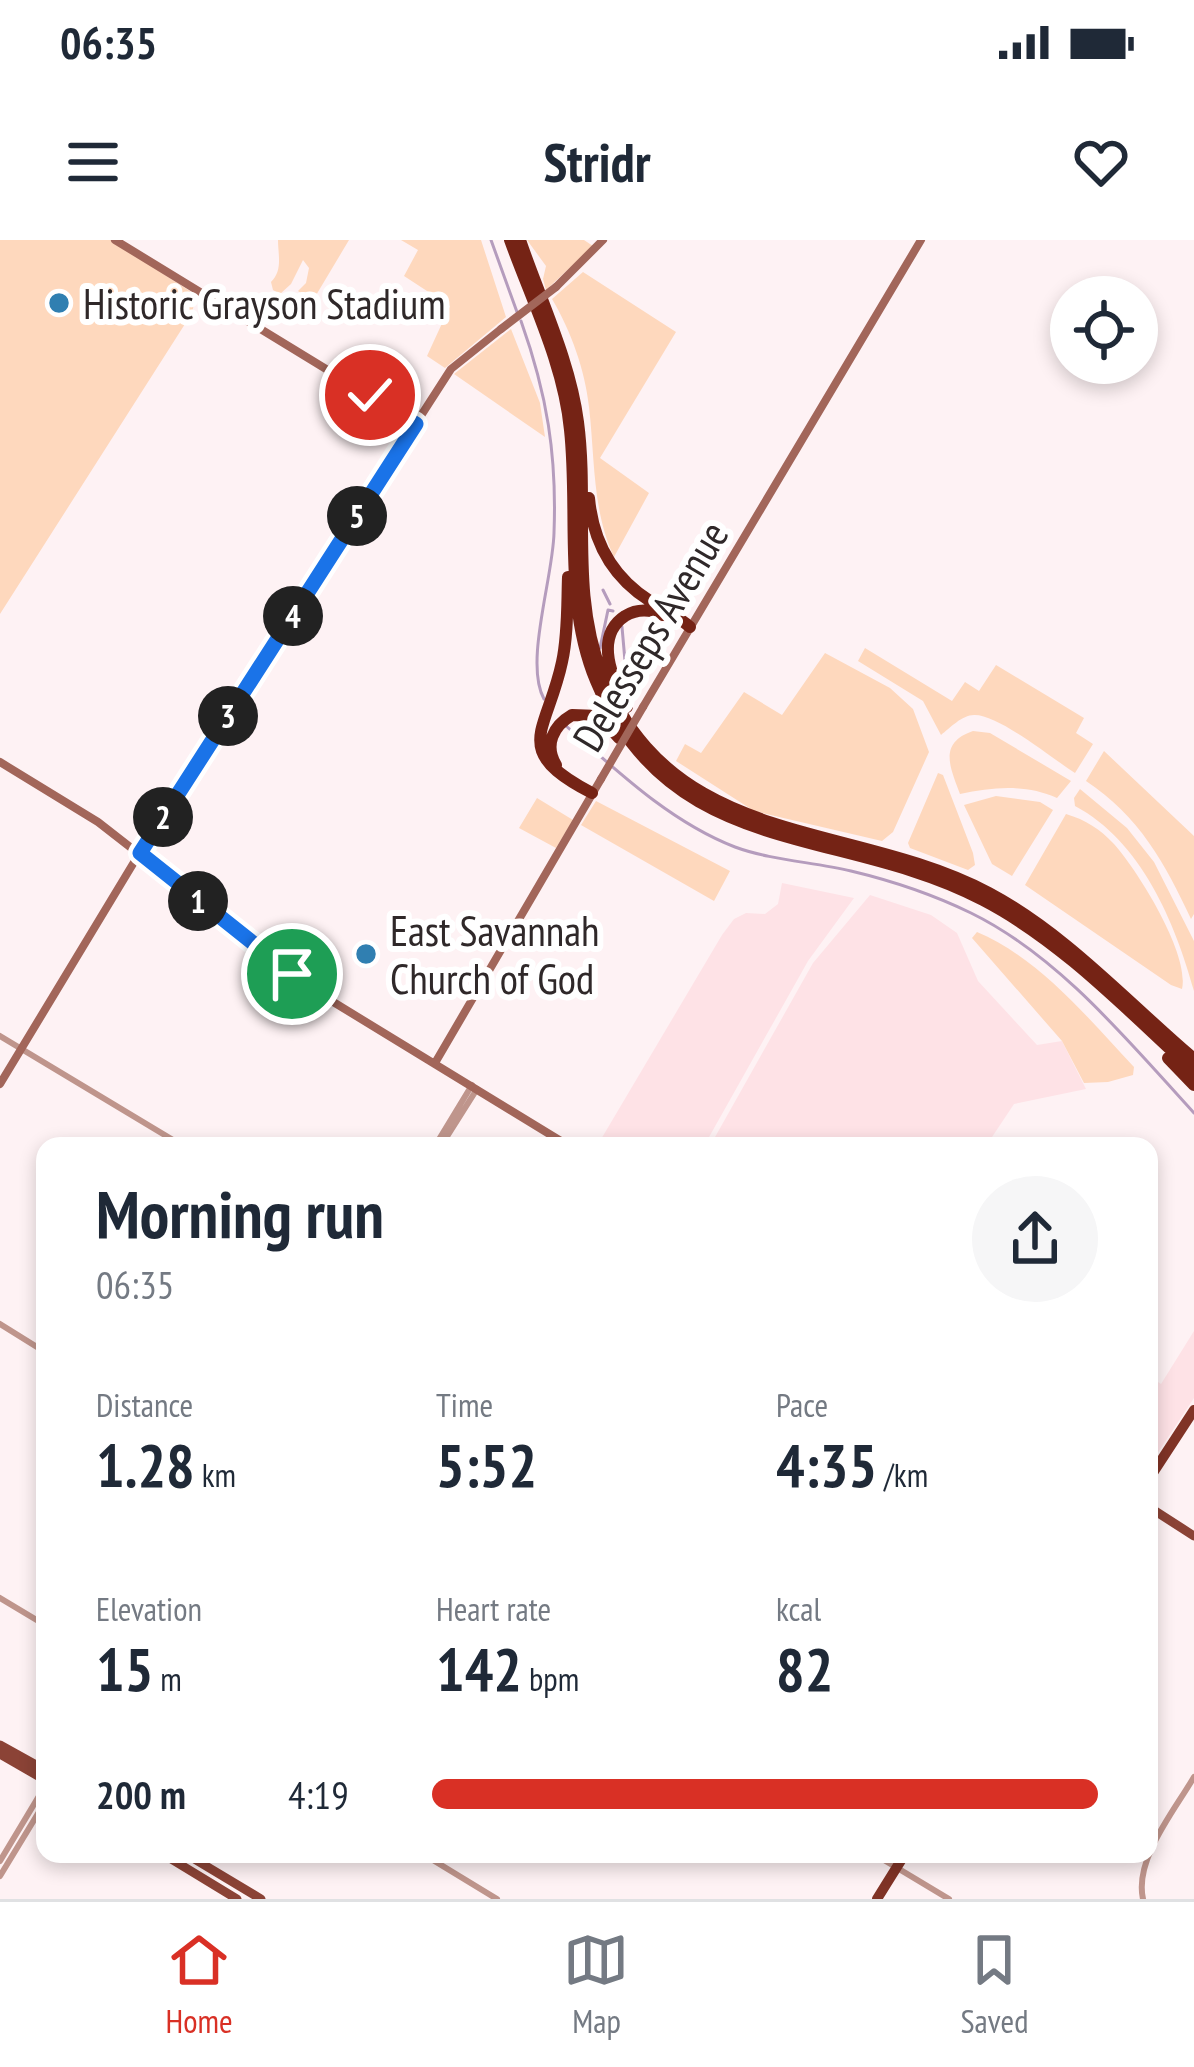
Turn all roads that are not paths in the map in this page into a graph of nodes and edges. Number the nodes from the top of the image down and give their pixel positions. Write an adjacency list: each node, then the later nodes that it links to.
1 (115, 240): 7 (main road)
2 (510, 240): 8 (highway)
3 (520, 240): 6 (highway)
4 (603, 240): 7 (main road, bridge)
5 (921, 240): 9 (main road, Delesseps Avenue)
6 (560, 352): 9 (highway); 11 (highway)
7 (416, 424): 14 (main road)
8 (573, 480): 12 (highway); 13 (highway)
9 (690, 627): 11 (highway); 12 (main road, Delesseps Avenue, bridge)
10 (0, 762): 14 (main road)
11 (663, 764): 15 (highway)
12 (592, 793): 13 (highway); 21 (main road, Delesseps Avenue)
13 (740, 824): 16 (highway)
14 (140, 853): 18 (main road); 21 (main road)
15 (1021, 913): 19 (highway); 20 (highway)
16 (1091, 980): 22 (highway); 24 (highway)
17 (0, 1036): 18 (street)
18 (21, 1048): 23 (main road); 26 (street)
19 (1194, 1048)
20 (1194, 1059)
21 (435, 1063): 25 (main road)
22 (1194, 1071)
23 (0, 1084)
24 (1194, 1085)
25 (474, 1087): 27 (street); 28 (main road)
26 (168, 1137)
27 (443, 1137)
28 (555, 1137)
29 (0, 1324): 30 (street)
30 (36, 1346)
31 (1194, 1410): 32 (highway)
32 (1158, 1465)
33 (1158, 1513): 34 (main road)
34 (1194, 1536)
35 (0, 1598): 36 (street)
36 (36, 1620)
37 (0, 1745): 39 (main road)
38 (0, 1754): 40 (main road)
39 (36, 1765)
40 (36, 1777)
41 (1194, 1778): 44 (street)
42 (36, 1799): 45 (street)
43 (36, 1817): 53 (street)
44 (1158, 1839)
45 (0, 1861)
46 (180, 1863): 54 (main road)
47 (196, 1863): 54 (main road)
48 (438, 1863): 57 (street)
49 (888, 1863): 52 (street)
50 (899, 1863): 52 (highway)
51 (1148, 1863): 60 (street)
52 (896, 1868): 58 (highway); 59 (street)
53 (0, 1876)
54 (217, 1882): 55 (main road); 56 (main road)
55 (237, 1899)
56 (261, 1899)
57 (497, 1899)
58 (878, 1899)
59 (949, 1899)
60 (1144, 1899)

